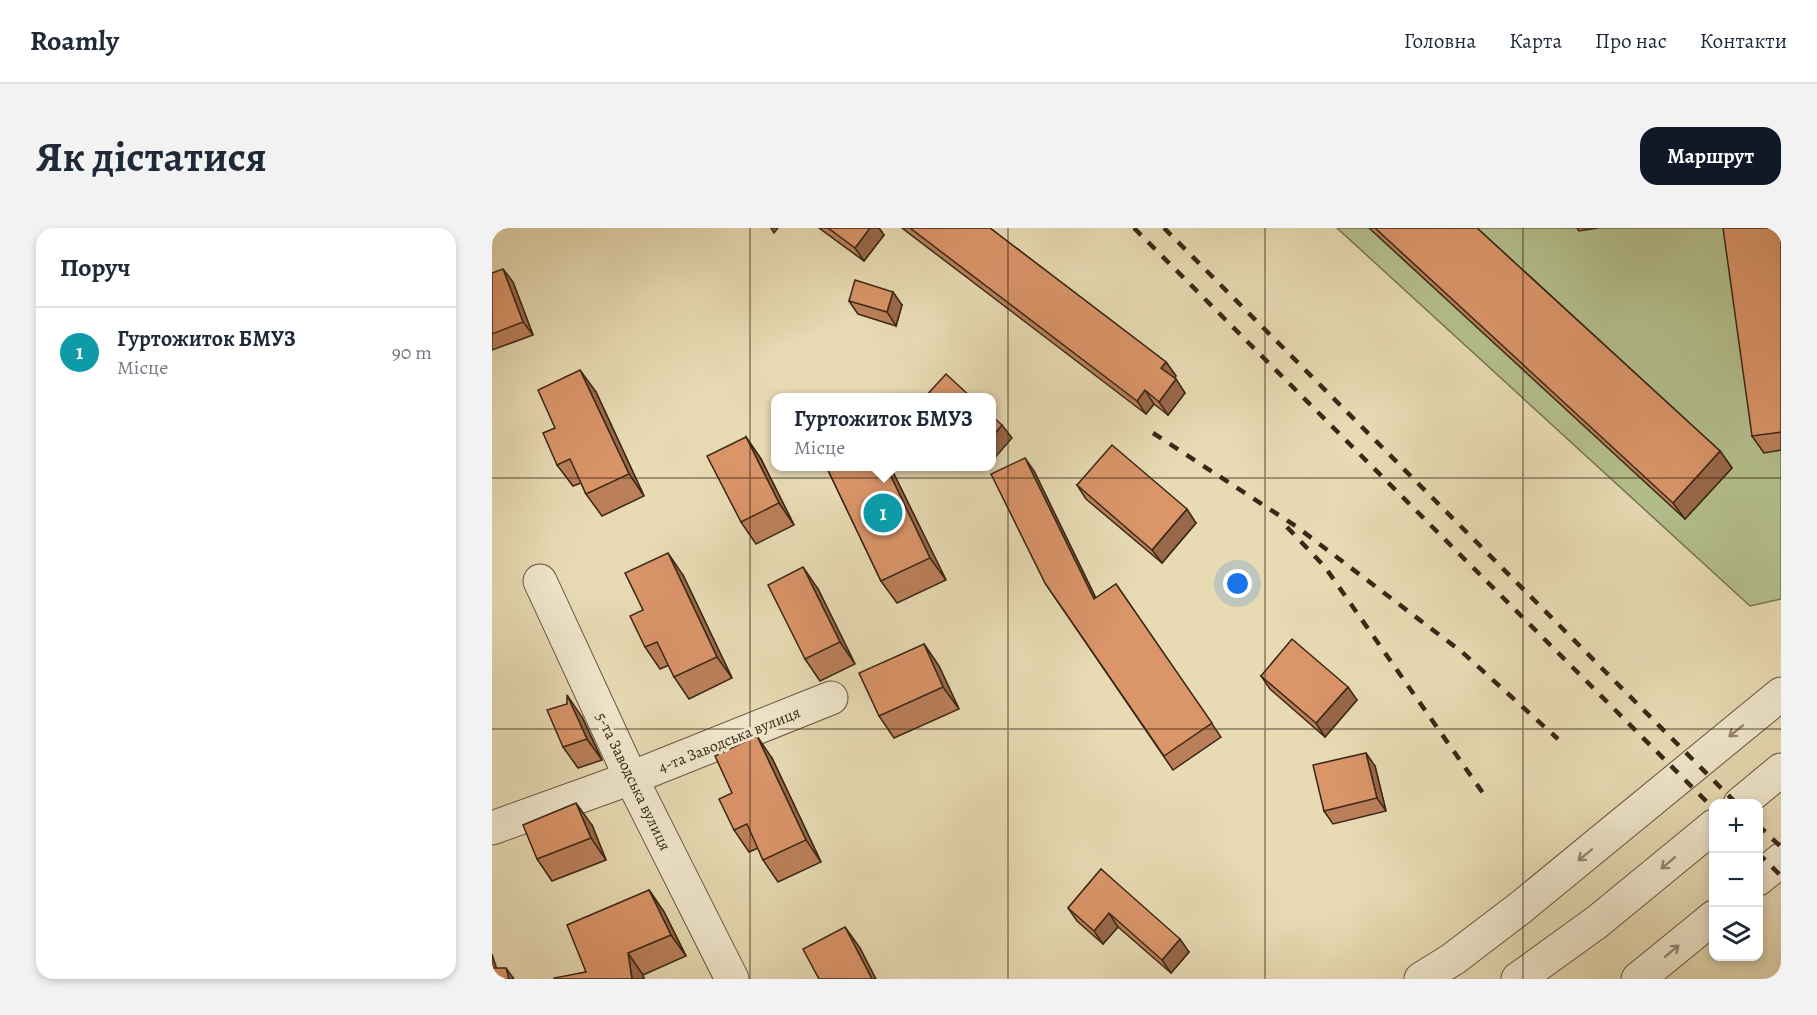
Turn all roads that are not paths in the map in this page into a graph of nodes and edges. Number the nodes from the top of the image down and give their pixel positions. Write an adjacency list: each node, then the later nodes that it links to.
1 (540, 581): 5 (street, 5-та Заводська вулиця)
2 (1781, 694): 13 (street, one-way to 13)
3 (831, 698): 5 (street, 4-та Заводська вулиця)
4 (1781, 770): 6 (street)
5 (631, 778): 7 (street, 4-та Заводська вулиця); 12 (street, 5-та Заводська вулиця)
6 (1746, 799)
7 (492, 828)
8 (1709, 829): 14 (street, one-way to 14)
9 (1781, 860): 10 (street)
10 (1763, 875)
11 (1709, 920): 15 (street, one-way to 11)
12 (732, 979)
13 (1421, 979)
14 (1518, 979)
15 (1638, 979)

